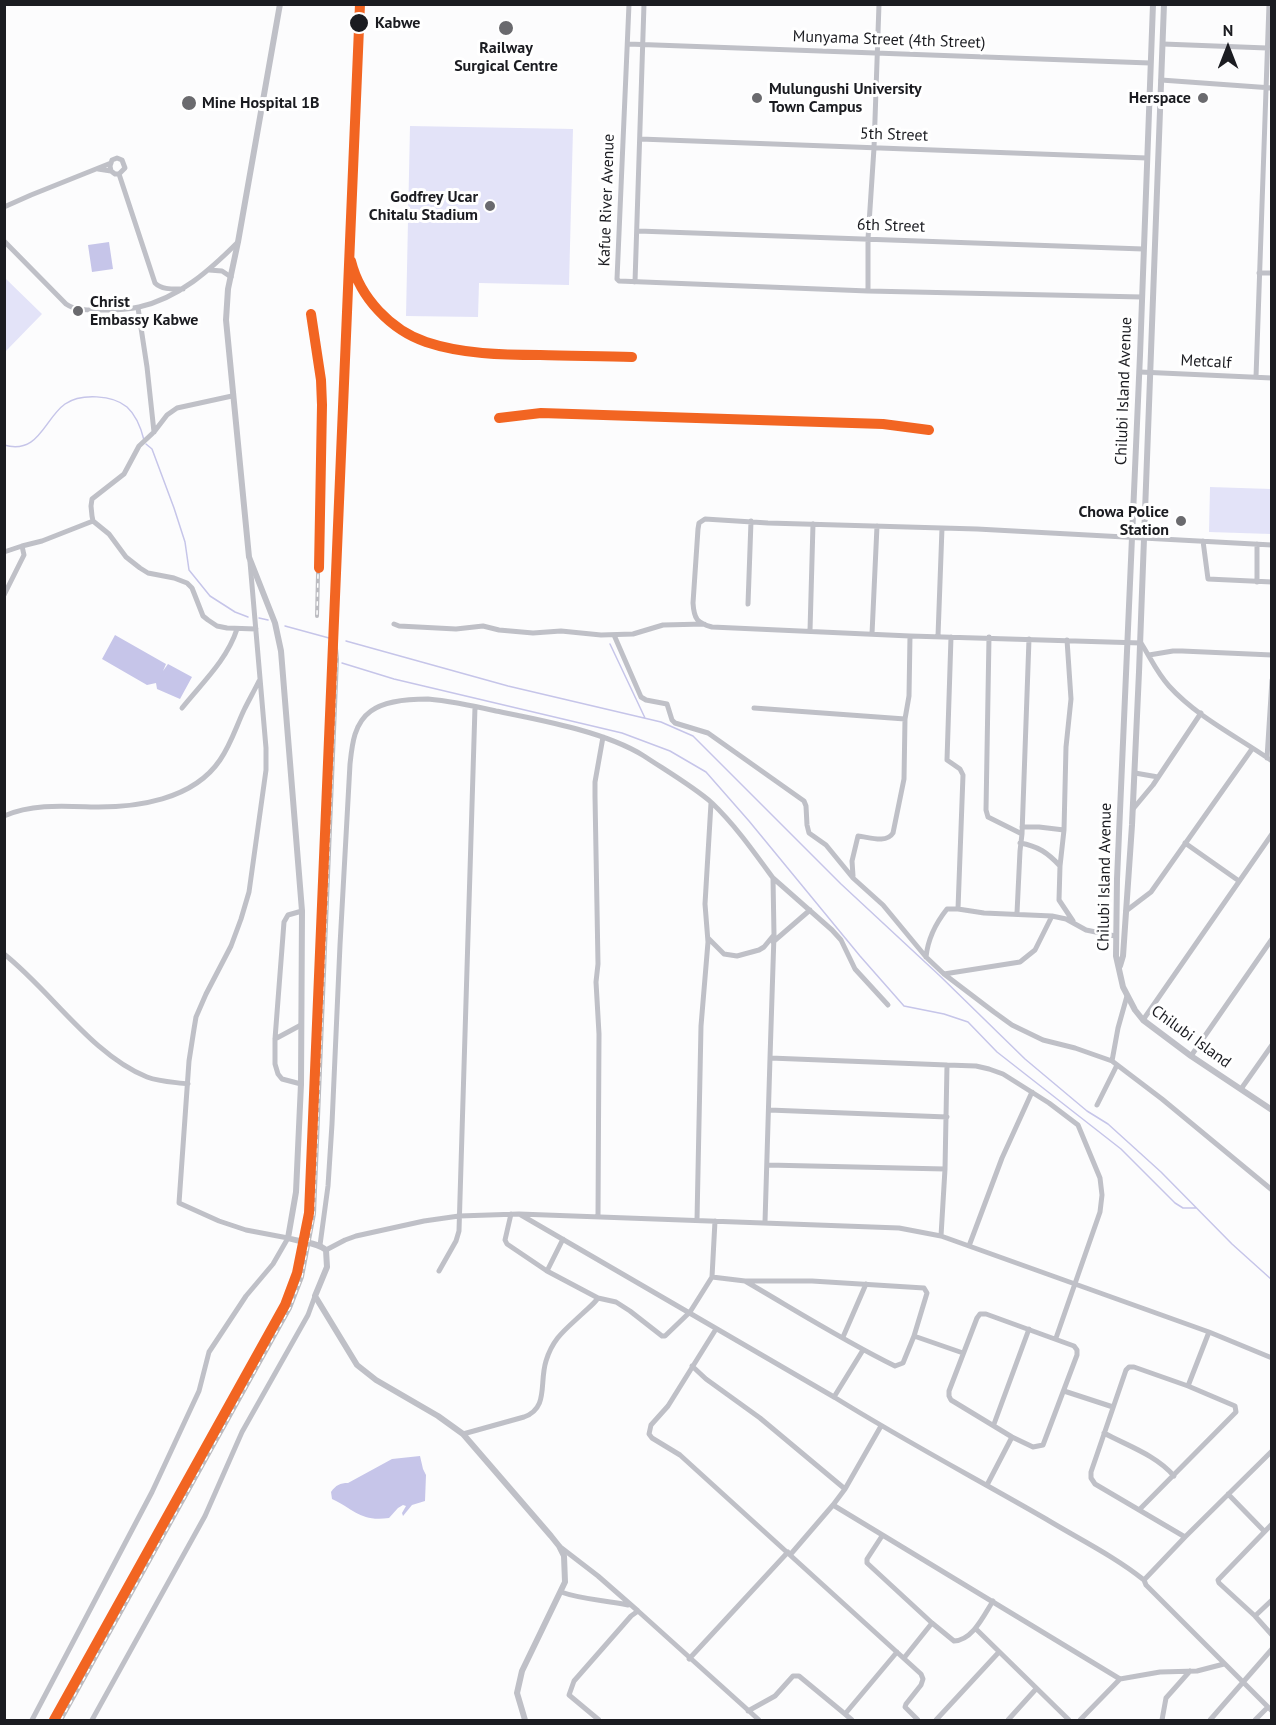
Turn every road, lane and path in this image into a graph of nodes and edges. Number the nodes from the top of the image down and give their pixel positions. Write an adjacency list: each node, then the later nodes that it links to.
1 (280, 4): 29 (street)
2 (629, 4): 8 (street, Kafue River Avenue)
3 (644, 4): 9 (street, Kafue River Avenue)
4 (879, 4): 12 (street)
5 (1153, 4): 13 (street, Chilubi Island Avenue)
6 (1164, 4): 10 (street, Chilubi Island Avenue)
7 (1269, 4): 11 (street)
8 (628, 44): 9 (street, Munyama Street (4th Street)); 35 (street, Kafue River Avenue)
9 (643, 44): 12 (street, Munyama Street (4th Street)); 18 (street, Kafue River Avenue)
10 (1163, 44): 11 (street); 15 (street, Chilubi Island Avenue)
11 (1267, 48): 14 (street)
12 (878, 53): 13 (street, Munyama Street (4th Street)); 19 (street)
13 (1150, 63): 20 (street, Chilubi Island Avenue)
14 (1269, 63): 16 (street)
15 (1161, 80): 16 (street); 41 (street, Chilubi Island Avenue)
16 (1264, 88): 17 (street); 32 (street)
17 (1272, 88)
18 (640, 139): 19 (street, 5th Street); 26 (street, Kafue River Avenue)
19 (874, 148): 20 (street, 5th Street); 27 (street)
20 (1147, 158): 30 (street, Chilubi Island Avenue)
21 (111, 163): 22 (street); 23 (street); 24 (street)
22 (96, 169): 23 (street); 25 (street)
23 (111, 171): 24 (street)
24 (119, 174): 36 (street)
25 (4, 207)
26 (638, 231): 27 (street, 6th Street); 35 (street, Kafue River Avenue)
27 (868, 238): 30 (street, 6th Street); 37 (street)
28 (4, 241): 39 (street)
29 (238, 242): 31 (street); 34 (street)
30 (1143, 249): 38 (street, Chilubi Island Avenue)
31 (209, 270): 34 (street); 36 (street)
32 (1258, 273): 33 (street); 42 (street)
33 (1272, 273)
34 (231, 277): 44 (street)
35 (635, 282): 37 (street)
36 (184, 289): 39 (street)
37 (868, 291): 38 (street)
38 (1142, 297): 40 (street, Chilubi Island Avenue)
39 (138, 308): 45 (street)
40 (1140, 372): 41 (street, Metcalf); 51 (street, Chilubi Island Avenue)
41 (1151, 373): 42 (street, Metcalf); 52 (street, Chilubi Island Avenue)
42 (1256, 377): 43 (street, Metcalf)
43 (1272, 378)
44 (232, 396): 45 (street); 58 (street)
45 (152, 434): 46 (street)
46 (93, 521): 56 (street); 65 (street)
47 (751, 521): 48 (street); 62 (street); 64 (street)
48 (813, 524): 49 (street); 67 (street)
49 (877, 526): 50 (street); 68 (street)
50 (942, 528): 51 (street); 71 (street)
51 (1131, 537): 52 (street); 76 (street, Chilubi Island Avenue)
52 (1145, 538): 53 (street); 77 (street, Chilubi Island Avenue)
53 (1203, 541): 54 (street); 59 (street)
54 (1257, 544): 55 (street); 59 (street)
55 (1272, 545)
56 (22, 546): 57 (street); 61 (street)
57 (4, 552)
58 (249, 557): 66 (street); 106 (street)
59 (1257, 582): 60 (street)
60 (1272, 582)
61 (4, 595)
62 (748, 604)
63 (394, 624): 69 (street)
64 (704, 624): 67 (street); 69 (street)
65 (237, 629): 66 (street); 83 (street)
66 (256, 629): 80 (street)
67 (810, 631): 68 (street)
68 (872, 634): 70 (street)
69 (614, 635): 102 (street)
70 (910, 636): 71 (street); 86 (street)
71 (938, 636): 72 (street)
72 (951, 636): 73 (street); 104 (street)
73 (989, 637): 74 (street); 96 (street)
74 (1029, 639): 75 (street); 96 (street)
75 (1067, 640): 76 (street); 95 (street)
76 (1128, 642): 77 (street); 112 (street, Chilubi Island Avenue)
77 (1141, 643): 78 (street); 90 (street, Chilubi Island Avenue)
78 (1149, 655): 79 (street); 85 (street)
79 (1272, 655)
80 (260, 680): 94 (street); 130 (street)
81 (1272, 680): 89 (street)
82 (475, 706): 87 (street); 143 (street); 152 (street)
83 (182, 708)
84 (754, 708): 86 (street)
85 (1201, 713): 88 (street); 91 (street)
86 (905, 719): 102 (street)
87 (603, 737): 92 (street); 144 (street)
88 (1252, 749): 89 (street); 99 (street)
89 (1269, 759)
90 (1135, 773): 91 (street); 93 (street, Chilubi Island Avenue)
91 (1158, 777): 93 (street)
92 (711, 803): 101 (street); 113 (street)
93 (1133, 809): 107 (street, Chilubi Island Avenue)
94 (4, 816)
95 (1064, 830): 96 (street); 100 (street)
96 (1022, 831): 98 (street)
97 (1272, 834): 103 (street)
98 (1020, 843): 100 (street); 108 (street)
99 (1185, 843): 103 (street); 107 (street)
100 (1060, 866): 110 (street)
101 (773, 878): 105 (street); 111 (street)
102 (853, 878): 117 (street)
103 (1239, 881): 122 (street)
104 (958, 909): 108 (street); 117 (street)
105 (810, 910): 115 (street); 121 (street)
106 (302, 911): 123 (street); 124 (street)
107 (1126, 911): 118 (street, Chilubi Island Avenue)
108 (1017, 913): 109 (street)
109 (1052, 916): 110 (street); 119 (street)
110 (1075, 924): 112 (street)
111 (774, 935): 113 (street); 115 (street)
112 (1115, 936): 118 (street, Chilubi Island Avenue)
113 (708, 938): 145 (street)
114 (1272, 939): 126 (street)
115 (773, 942): 127 (street)
116 (4, 954): 130 (street)
117 (926, 957): 119 (street)
118 (1120, 967): 120 (street, Chilubi Island)
119 (944, 974): 128 (street)
120 (1127, 996): 122 (street, Chilubi Island); 128 (street)
121 (888, 1005)
122 (1143, 1020): 126 (street, Chilubi Island)
123 (302, 1025): 124 (street); 131 (street)
124 (275, 1039): 131 (street)
125 (1272, 1045): 132 (street)
126 (1191, 1056): 132 (street, Chilubi Island)
127 (770, 1058): 129 (street); 135 (street)
128 (1114, 1063): 134 (street); 140 (street)
129 (947, 1065): 133 (street); 137 (street)
130 (188, 1084): 149 (street)
131 (301, 1084): 149 (street)
132 (1241, 1089): 136 (street, Chilubi Island)
133 (1032, 1092): 151 (street); 157 (street)
134 (1097, 1105)
135 (769, 1110): 137 (street); 138 (street)
136 (1272, 1110)
137 (947, 1117): 139 (street)
138 (767, 1165): 139 (street); 147 (street)
139 (945, 1169): 148 (street)
140 (1272, 1190)
141 (511, 1214): 142 (street); 143 (street); 154 (street)
142 (519, 1214): 144 (street); 150 (street)
143 (459, 1216): 152 (street); 153 (street)
144 (598, 1216): 145 (street)
145 (697, 1220): 146 (street)
146 (715, 1221): 147 (street); 155 (street)
147 (765, 1222): 148 (street)
148 (941, 1236): 151 (street)
149 (288, 1238): 152 (street); 217 (street)
150 (563, 1239): 154 (street); 161 (street)
151 (969, 1246): 157 (street)
152 (323, 1247): 159 (street)
153 (439, 1271)
154 (547, 1271): 160 (street)
155 (712, 1277): 156 (street); 161 (street)
156 (745, 1281): 158 (street); 166 (street)
157 (1075, 1283): 164 (street); 167 (street)
158 (866, 1284): 165 (street); 166 (street)
159 (315, 1296): 179 (street); 218 (street)
160 (598, 1298): 161 (street); 179 (street)
161 (690, 1312): 162 (street)
162 (716, 1329): 171 (street); 174 (street)
163 (1029, 1329): 167 (street); 169 (street); 176 (street)
164 (1209, 1332): 170 (street); 172 (street)
165 (914, 1336): 168 (street); 169 (street)
166 (843, 1337): 168 (street)
167 (1056, 1338): 173 (street)
168 (863, 1350): 174 (street)
169 (963, 1353): 176 (street)
170 (1272, 1358)
171 (692, 1366): 184 (street); 193 (street)
172 (1188, 1386): 175 (street); 182 (street)
173 (1064, 1391): 175 (street); 180 (street)
174 (834, 1397): 177 (street)
175 (1113, 1407): 178 (street)
176 (994, 1424): 180 (street)
177 (881, 1426): 183 (street); 184 (street)
178 (1104, 1433): 182 (street); 187 (street)
179 (463, 1434): 192 (street)
180 (1012, 1437): 183 (street)
181 (1272, 1451): 185 (street)
182 (1174, 1476): 187 (street)
183 (987, 1485): 194 (street)
184 (845, 1489): 186 (street)
185 (1228, 1494): 189 (street); 191 (street)
186 (833, 1505): 190 (street); 193 (street)
187 (1139, 1510): 191 (street)
188 (1272, 1524): 189 (street)
189 (1264, 1531): 200 (street)
190 (882, 1536): 197 (street); 201 (street)
191 (1185, 1537): 194 (street)
192 (559, 1546): 195 (street); 198 (street)
193 (789, 1553): 205 (street); 208 (street)
194 (1144, 1580): 209 (street)
195 (561, 1592): 198 (street); 219 (street)
196 (1272, 1600): 200 (street)
197 (993, 1601): 202 (street); 211 (street)
198 (630, 1606): 199 (street)
199 (638, 1611): 208 (street); 220 (street)
200 (1255, 1616): 203 (street)
201 (932, 1623): 202 (street); 207 (street)
202 (976, 1629): 206 (street)
203 (1272, 1635)
204 (1272, 1649): 212 (street)
205 (897, 1652): 207 (street); 216 (street)
206 (999, 1652): 213 (street); 224 (street)
207 (904, 1658): 223 (street)
208 (689, 1659): 215 (street)
209 (1224, 1664): 210 (street); 212 (street)
210 (1190, 1671): 211 (street); 228 (street)
211 (1120, 1679): 227 (street)
212 (1243, 1682): 214 (street); 229 (street)
213 (1036, 1689): 225 (street); 226 (street)
214 (1270, 1709): 230 (street)
215 (748, 1711): 216 (street); 221 (street)
216 (845, 1714): 222 (street)
217 (32, 1720)
218 (92, 1720)
219 (525, 1720)
220 (599, 1720)
221 (759, 1720)
222 (852, 1720)
223 (918, 1720)
224 (936, 1720)
225 (1008, 1720)
226 (1069, 1720)
227 (1080, 1720)
228 (1162, 1720)
229 (1210, 1720)
230 (1255, 1720)

